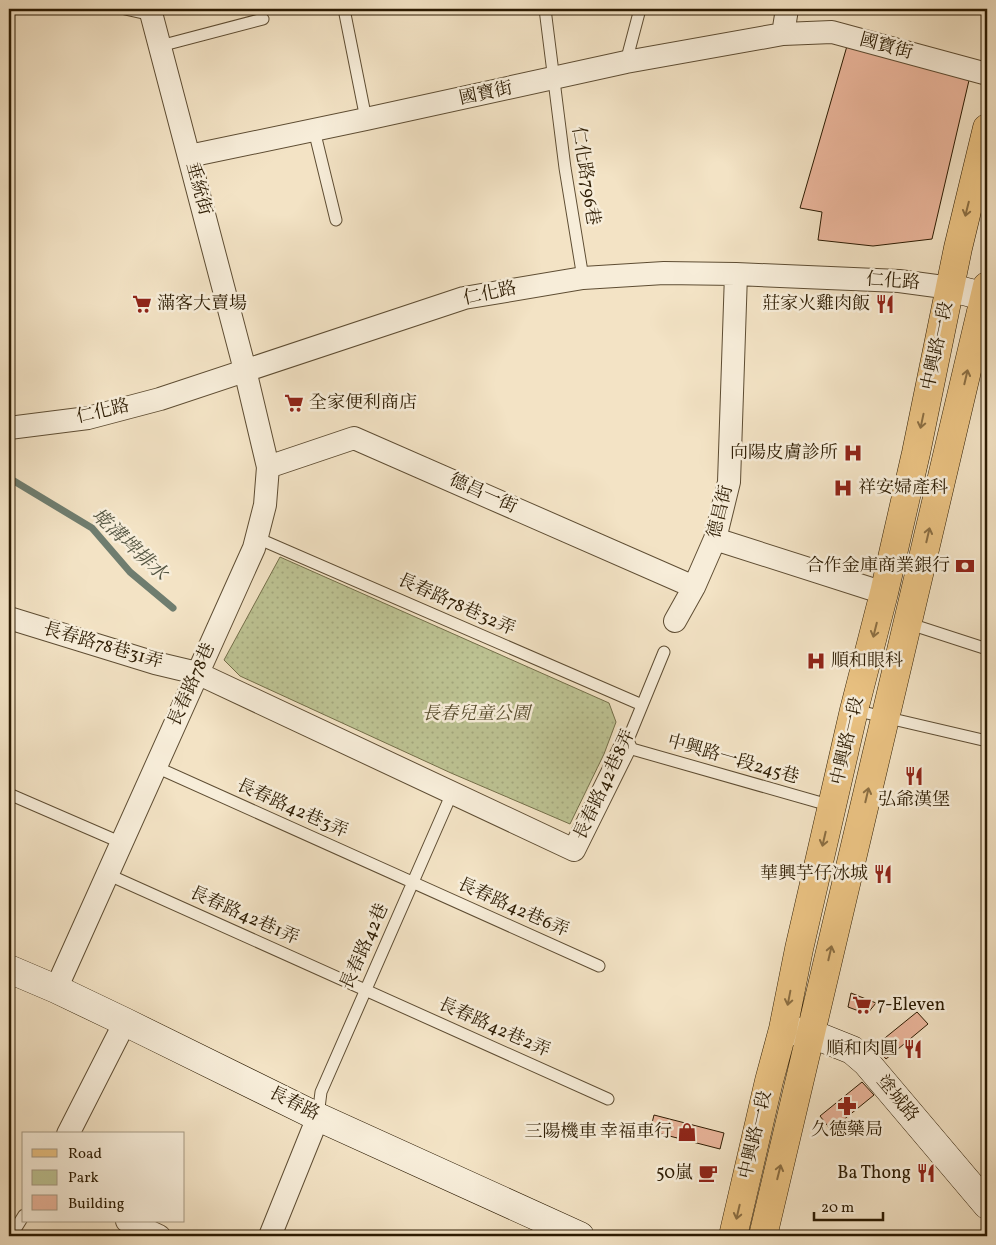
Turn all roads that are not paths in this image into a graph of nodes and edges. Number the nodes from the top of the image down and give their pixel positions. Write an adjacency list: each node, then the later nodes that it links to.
1 (125, 9): 6 (lane)
2 (344, 9): 13 (lane)
3 (545, 9): 12 (lane, 仁化路796巷)
4 (640, 9): 10 (lane)
5 (787, 9): 8 (street)
6 (151, 12): 9 (street, 垂統街)
7 (263, 19): 9 (lane)
8 (783, 34): 10 (street, 國寶街); 11 (street, 國寶街)
9 (160, 46): 16 (street, 垂統街)
10 (626, 62): 12 (street, 國寶街)
11 (987, 74)
12 (553, 80): 13 (street, 國寶街); 19 (lane, 仁化路796巷)
13 (366, 120): 15 (street, 國寶街)
14 (987, 128): 20 (main road, 中興路一段, one-way to 20)
15 (314, 130): 16 (street, 國寶街); 17 (lane)
16 (189, 156): 22 (street, 垂統街)
17 (336, 220)
18 (736, 274): 19 (street, 仁化路); 20 (street, 仁化路); 26 (street, 德昌街)
19 (583, 278): 22 (street, 仁化路)
20 (951, 288): 21 (street, 仁化路); 28 (main road, 中興路一段, one-way to 28)
21 (986, 293): 31 (main road, 中興路一段, one-way to 21)
22 (245, 370): 23 (street, 仁化路); 24 (street, 長春路78巷)
23 (9, 428)
24 (268, 467): 25 (street, 長春路78巷); 27 (street, 德昌一街)
25 (257, 538): 34 (street, 長春路78巷); 35 (lane, 長春路78巷32弄)
26 (715, 539): 27 (street, 德昌街); 28 (street)
27 (694, 587): 30 (street, 德昌街)
28 (884, 593): 36 (main road, 中興路一段, one-way to 36)
29 (9, 618): 34 (street, 長春路78巷31弄)
30 (675, 621)
31 (907, 623): 32 (lane); 37 (main road, 中興路一段)
32 (987, 649)
33 (664, 652): 35 (lane, 長春路42巷8弄)
34 (197, 673): 40 (street, 長春路78巷); 41 (street, 長春路78巷31弄)
35 (642, 705): 39 (lane, 長春路42巷8弄)
36 (854, 710): 37 (lane); 43 (main road, 中興路一段)
37 (885, 719): 38 (lane); 53 (main road, 中興路一段, one-way to 37)
38 (987, 741)
39 (624, 747): 41 (street, 長春路42巷8弄); 43 (lane, 中興路一段245巷)
40 (156, 767): 44 (street, 長春路78巷); 46 (lane, 長春路42巷3弄)
41 (452, 793): 46 (lane, 長春路42巷)
42 (9, 794): 44 (lane)
43 (832, 806): 52 (main road, 中興路一段, one-way to 52)
44 (122, 843): 45 (street, 長春路78巷)
45 (109, 875): 49 (street, 長春路78巷); 50 (lane, 長春路42巷1弄)
46 (413, 882): 47 (lane, 長春路42巷6弄); 50 (lane, 長春路42巷)
47 (600, 966)
48 (9, 969): 49 (street, 長春路)
49 (56, 989): 51 (street, 長春路)
50 (366, 990): 54 (lane, 長春路42巷2弄); 55 (lane, 長春路42巷)
51 (125, 1022): 55 (street, 長春路); 56 (street)
52 (783, 1029): 53 (street, 塗城路); 64 (main road, 中興路一段, one-way to 64)
53 (812, 1034): 57 (street, 塗城路); 65 (main road, 中興路一段, one-way to 53)
54 (608, 1098)
55 (318, 1117): 62 (street); 63 (street, 長春路)
56 (69, 1132)
57 (987, 1205)
58 (22, 1218): 60 (lane)
59 (129, 1222): 61 (street)
60 (11, 1236)
61 (159, 1236)
62 (270, 1236)
63 (577, 1236)
64 (733, 1236)
65 (763, 1236)

